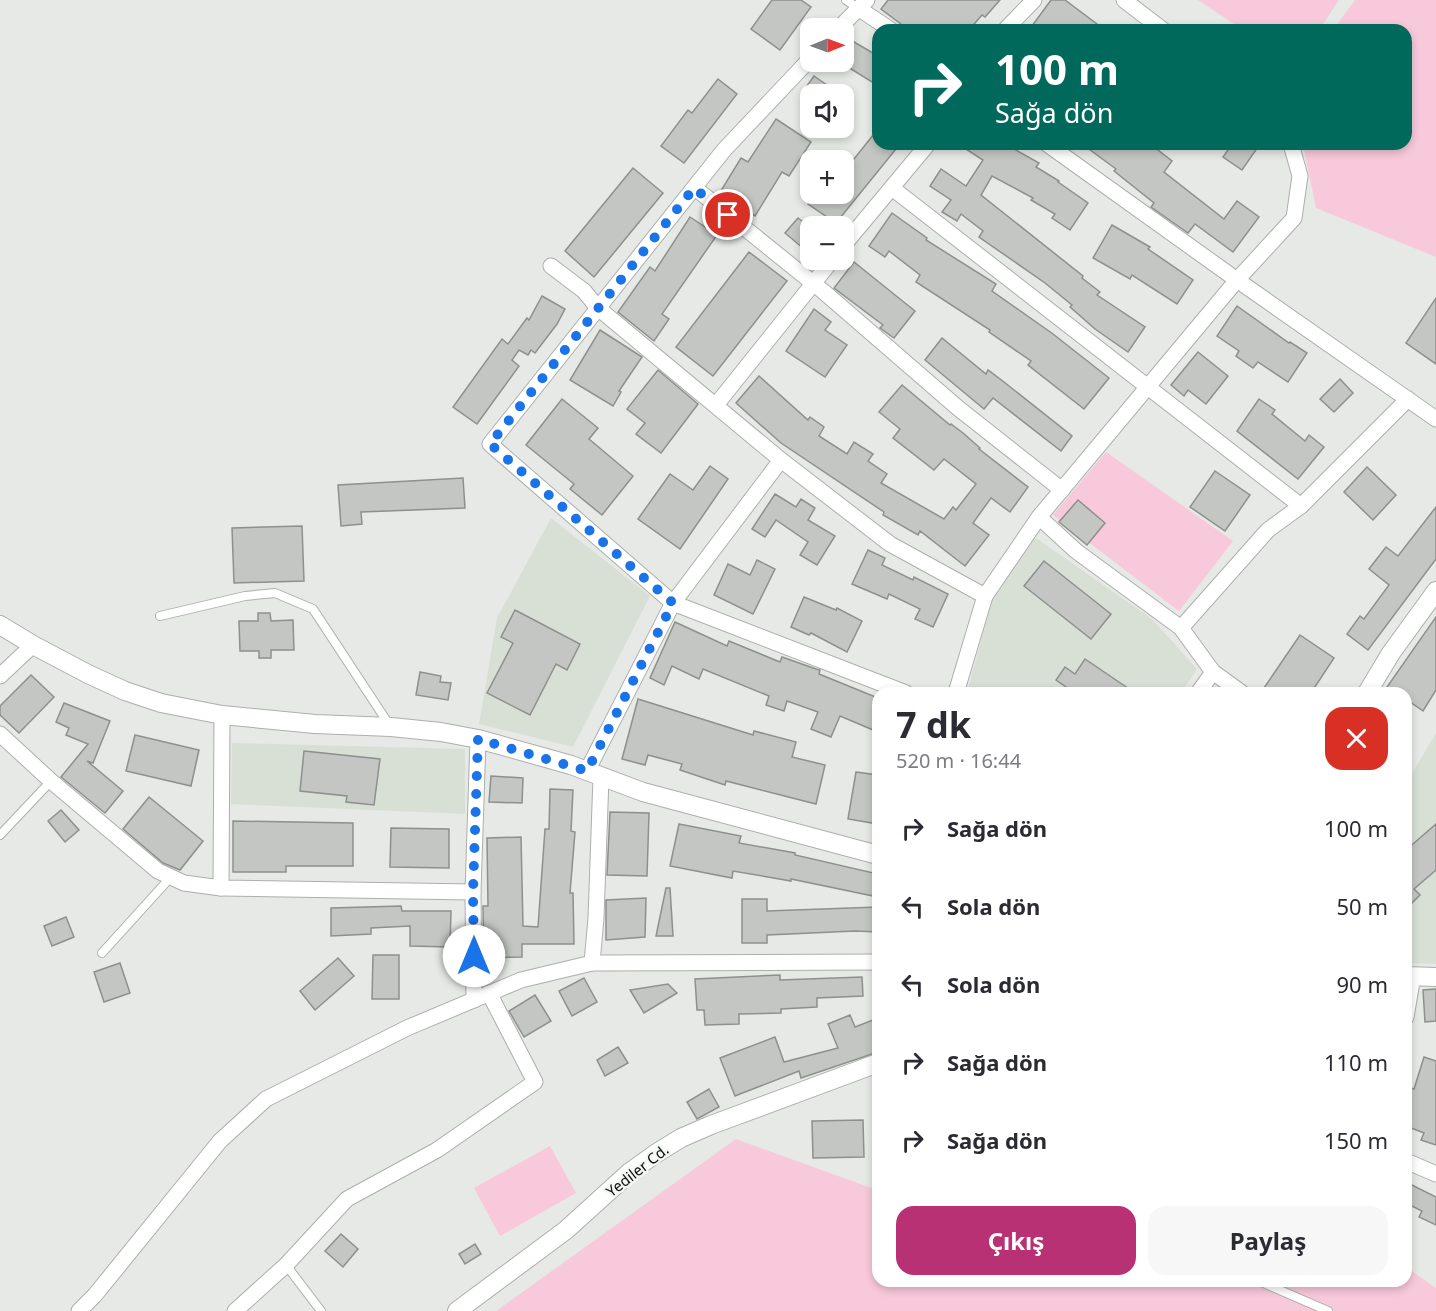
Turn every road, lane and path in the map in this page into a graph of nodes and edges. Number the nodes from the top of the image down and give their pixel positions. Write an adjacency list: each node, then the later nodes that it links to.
1 (1034, 0): 6 (street)
2 (1124, 0): 7 (street)
3 (857, 3): 4 (street); 5 (street)
4 (846, 18)
5 (883, 24)
6 (1011, 24)
7 (1155, 24)
8 (800, 70): 12 (street)
9 (923, 150): 13 (street)
10 (1055, 150): 17 (street)
11 (1293, 150): 17 (street)
12 (694, 188): 18 (street); 19 (street)
13 (892, 188): 14 (street); 20 (street)
14 (854, 233)
15 (551, 266): 19 (street)
16 (824, 270): 18 (street)
17 (1237, 280): 20 (street); 21 (street)
18 (813, 283): 22 (street); 25 (street)
19 (598, 308): 22 (street); 30 (street)
20 (1147, 388): 25 (street); 26 (street)
21 (1408, 399): 23 (street); 26 (street)
22 (716, 405): 24 (street)
23 (1436, 419)
24 (781, 460): 29 (street); 30 (street)
25 (1062, 490): 27 (street)
26 (1301, 506): 33 (street)
27 (1039, 518): 29 (street); 33 (street)
28 (1436, 591): 41 (street)
29 (985, 596): 38 (street)
30 (673, 603): 37 (street); 46 (street)
31 (160, 616): 43 (lane)
32 (0, 625): 34 (street)
33 (1181, 628): 35 (street)
34 (33, 645): 36 (street); 42 (street)
35 (1213, 672): 39 (street); 40 (street)
36 (0, 676)
37 (890, 687)
38 (958, 687)
39 (1202, 687)
40 (1234, 687)
41 (1371, 687)
42 (222, 715): 43 (street); 51 (street)
43 (391, 728): 45 (street)
44 (0, 734): 47 (street)
45 (478, 739): 46 (street); 52 (street)
46 (594, 774): 49 (street); 55 (street)
47 (51, 781): 48 (lane); 50 (street)
48 (0, 835)
49 (872, 853)
50 (170, 878): 51 (street); 53 (lane)
51 (221, 888): 52 (street)
52 (473, 892): 59 (street)
53 (102, 953)
54 (872, 962): 55 (street)
55 (592, 963): 58 (street)
56 (1412, 976): 57 (street)
57 (1436, 977)
58 (489, 993): 59 (street); 63 (street)
59 (474, 999): 65 (street)
60 (872, 1065): 68 (street, Yediler Cd.)
61 (1412, 1164): 62 (street)
62 (1436, 1174)
63 (286, 1265): 66 (street); 67 (lane)
64 (1273, 1287): 69 (lane)
65 (79, 1311)
66 (234, 1311)
67 (321, 1311)
68 (457, 1311)
69 (1328, 1311)

